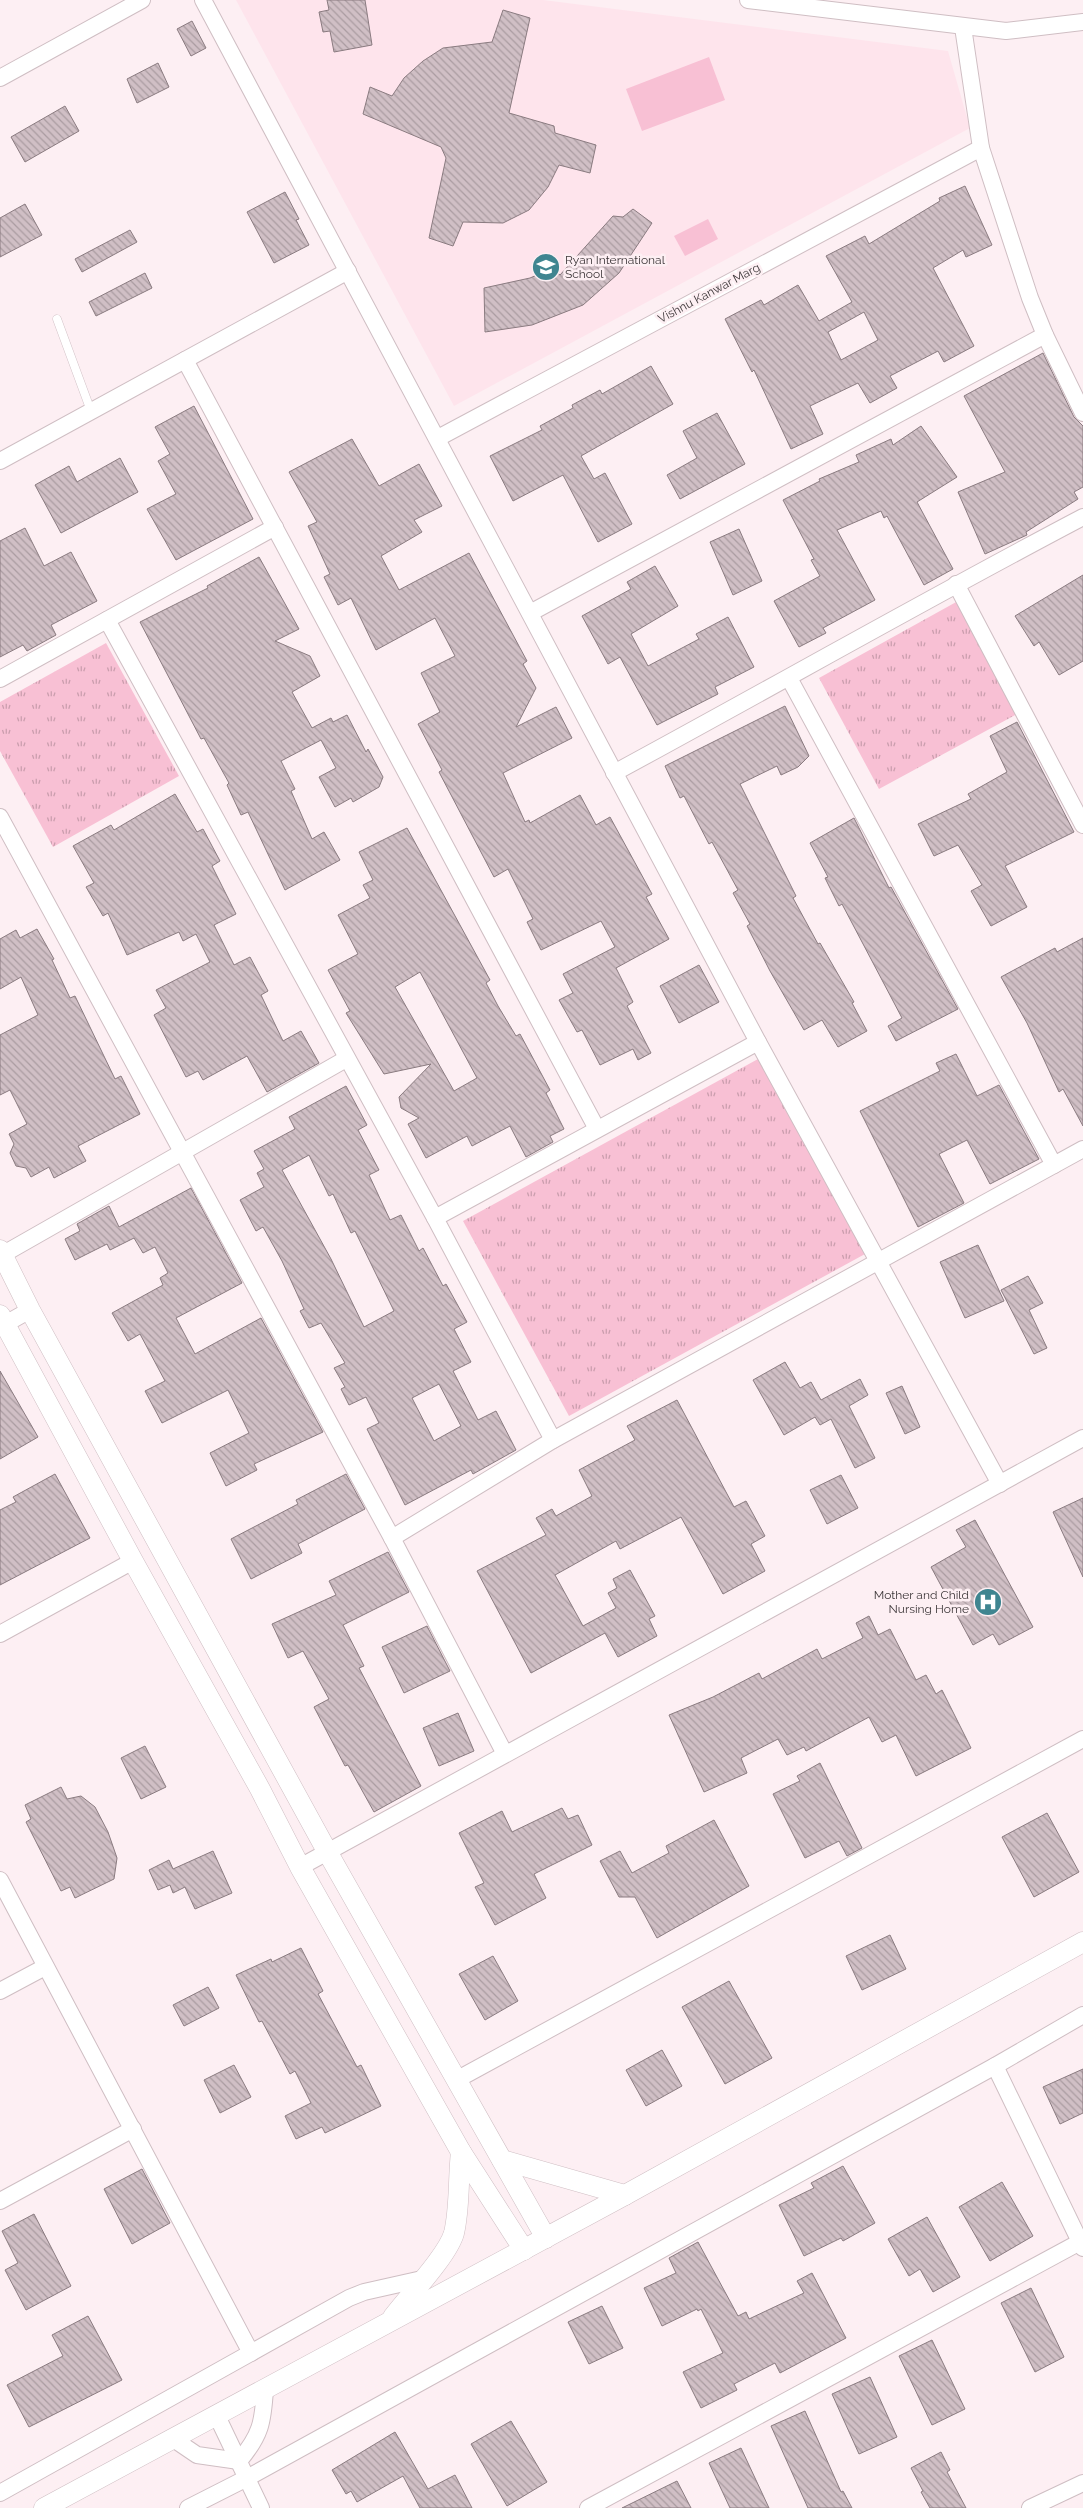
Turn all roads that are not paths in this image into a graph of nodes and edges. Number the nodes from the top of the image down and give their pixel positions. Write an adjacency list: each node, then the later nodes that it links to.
1 (142, 0): 6 (street)
2 (202, 0): 8 (street)
3 (748, 0): 5 (street)
4 (1083, 22): 5 (street)
5 (963, 26): 7 (street)
6 (0, 78)
7 (981, 148): 10 (street); 14 (street, Vishnu Kanwar Marg)
8 (348, 271): 11 (street); 14 (street)
9 (57, 319): 12 (lane)
10 (1045, 335): 13 (street); 19 (street)
11 (185, 360): 12 (street); 17 (street)
12 (91, 411): 15 (street)
13 (1083, 413)
14 (438, 438): 19 (street)
15 (0, 461)
16 (1083, 517): 18 (street)
17 (275, 527): 20 (street); 28 (street)
18 (956, 584): 21 (street); 25 (street)
19 (530, 613): 23 (street)
20 (107, 620): 22 (street); 27 (street)
21 (789, 678): 23 (street); 31 (street)
22 (0, 679)
23 (614, 773): 26 (street)
24 (0, 817): 30 (street)
25 (1083, 825)
26 (758, 1042): 28 (street); 34 (street)
27 (346, 1058): 30 (street); 32 (street)
28 (597, 1130): 32 (street)
29 (1083, 1149): 31 (street)
30 (180, 1153): 33 (street); 40 (street)
31 (1054, 1165): 34 (street)
32 (434, 1218): 38 (street)
33 (1, 1253): 35 (street)
34 (878, 1261): 38 (street); 39 (street)
35 (30, 1310): 36 (street); 45 (street)
36 (2, 1322): 41 (street)
37 (1083, 1438): 39 (street)
38 (553, 1440): 40 (street)
39 (1000, 1484): 44 (street)
40 (392, 1538): 44 (street)
41 (133, 1562): 42 (street); 46 (street)
42 (0, 1634)
43 (1083, 1739): 53 (street)
44 (505, 1754): 45 (street)
45 (328, 1853): 46 (street); 53 (street)
46 (300, 1867): 55 (street)
47 (0, 1880): 49 (street)
48 (1083, 1942): 57 (street)
49 (45, 1967): 50 (street); 54 (street)
50 (0, 1991)
51 (1083, 2015): 52 (street)
52 (995, 2066): 60 (street); 69 (street)
53 (458, 2079): 56 (street)
54 (133, 2129): 58 (street); 64 (street)
55 (461, 2152): 61 (street); 62 (street)
56 (502, 2160): 57 (street); 59 (street)
57 (625, 2195): 59 (street)
58 (0, 2201)
59 (546, 2238): 61 (street)
60 (1082, 2245): 75 (street)
61 (524, 2250): 63 (street)
62 (422, 2279): 63 (street); 64 (street)
63 (387, 2324): 65 (street)
64 (251, 2353): 71 (street)
65 (265, 2388): 66 (street); 68 (street)
66 (216, 2414): 67 (street); 68 (street)
67 (172, 2438): 68 (street); 72 (street)
68 (239, 2461): 69 (street)
69 (247, 2478): 73 (street); 74 (street)
70 (1083, 2482): 76 (street)
71 (0, 2493)
72 (44, 2508)
73 (188, 2508)
74 (261, 2508)
75 (588, 2508)
76 (1030, 2508)

